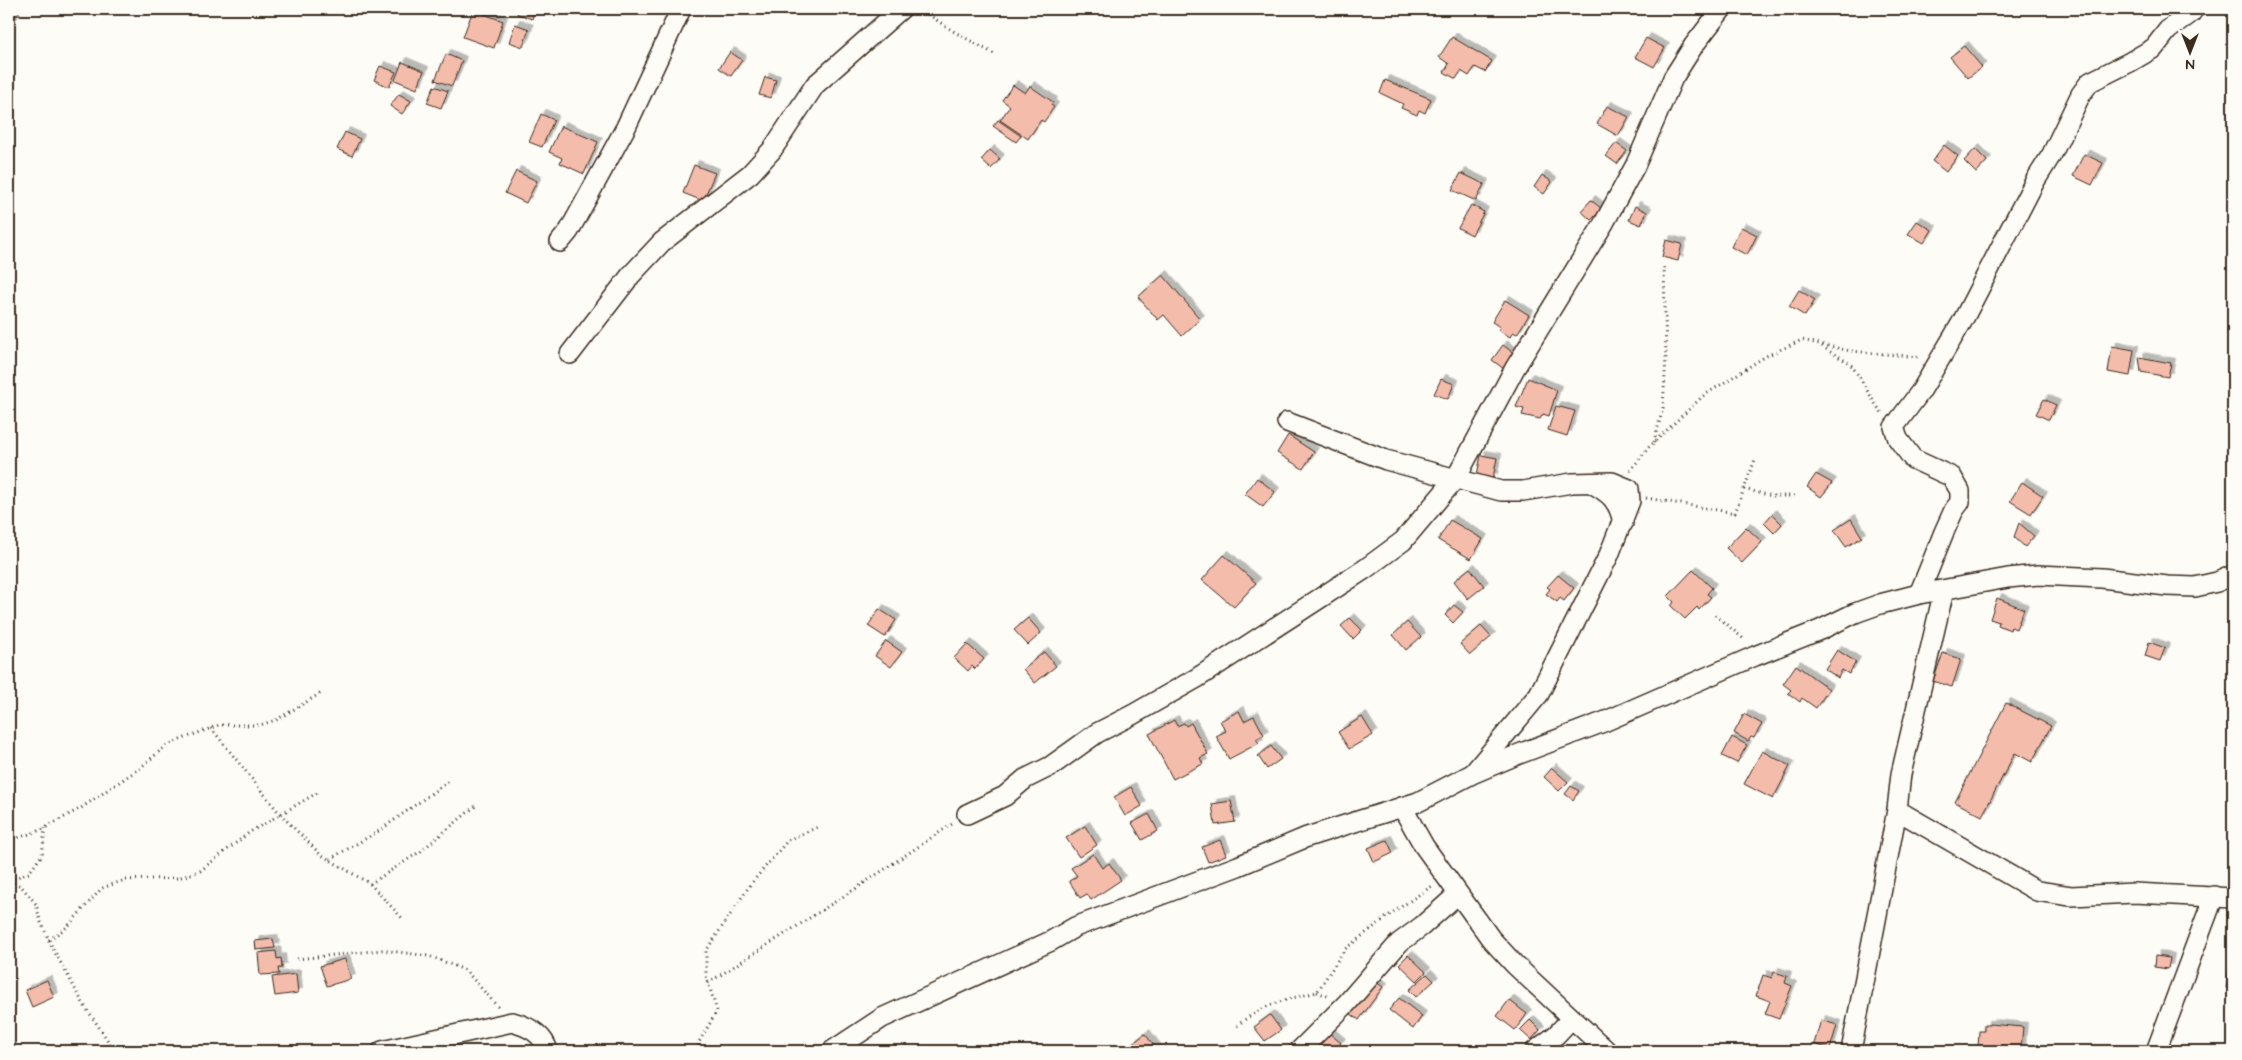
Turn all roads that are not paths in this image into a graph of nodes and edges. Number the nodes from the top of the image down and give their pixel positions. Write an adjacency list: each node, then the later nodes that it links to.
1 (681, 9): 5 (street)
2 (901, 9): 6 (street)
3 (1722, 9): 8 (street)
4 (2194, 9): 13 (street)
5 (560, 242)
6 (570, 354)
7 (1288, 422): 8 (street)
8 (1456, 478): 9 (street); 17 (street)
9 (1591, 483): 10 (street); 10 (street)
10 (1622, 523): 14 (street)
11 (2233, 575): 12 (street)
12 (1944, 590): 13 (street); 16 (street)
13 (1919, 594): 14 (street)
14 (1472, 774): 15 (street)
15 (1402, 807): 18 (street); 24 (street)
16 (1897, 810): 19 (street); 28 (street)
17 (967, 814)
18 (1458, 894): 21 (street); 25 (street)
19 (2214, 896): 20 (street); 29 (street)
20 (2233, 898)
21 (1571, 1019): 26 (street); 27 (street)
22 (382, 1051): 23 (street)
23 (548, 1051)
24 (832, 1051)
25 (1299, 1051)
26 (1535, 1051)
27 (1608, 1051)
28 (1851, 1051)
29 (2156, 1051)

